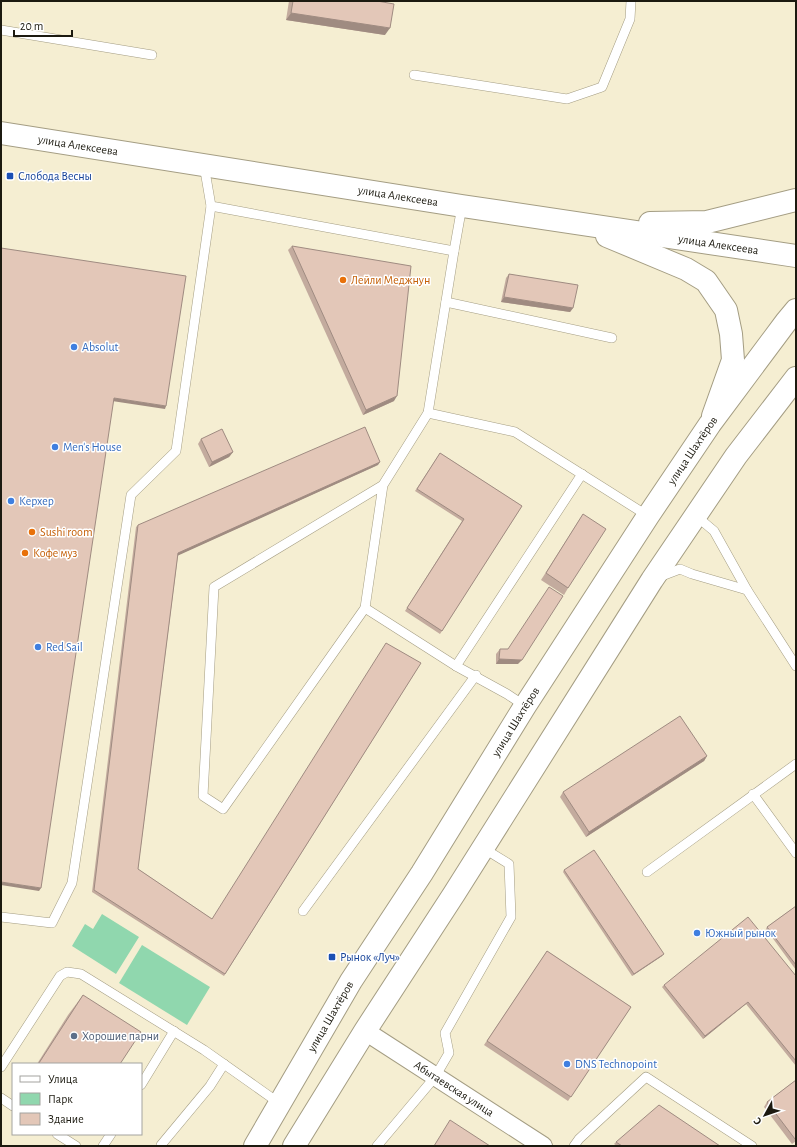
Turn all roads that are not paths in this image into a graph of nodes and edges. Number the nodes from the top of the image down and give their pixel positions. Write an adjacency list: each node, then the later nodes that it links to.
1 (631, 1): 4 (lane)
2 (1, 30): 3 (lane)
3 (152, 55)
4 (414, 75)
5 (1, 133): 6 (main road, улица Алексеева)
6 (204, 165): 8 (lane); 9 (main road, улица Алексеева)
7 (796, 200): 10 (main road)
8 (211, 206): 11 (lane); 36 (lane)
9 (462, 206): 10 (main road, улица Алексеева); 11 (lane)
10 (577, 223): 12 (main road, улица Алексеева); 18 (main road)
11 (454, 251): 13 (lane)
12 (796, 256)
13 (446, 302): 15 (lane); 17 (lane)
14 (796, 310): 18 (main road, улица Шахтёров)
15 (612, 338)
16 (796, 378): 21 (main road)
17 (428, 413): 19 (lane); 20 (lane)
18 (710, 424): 22 (main road, улица Шахтёров)
19 (582, 474): 22 (lane); 26 (lane)
20 (383, 485): 25 (lane); 25 (lane)
21 (695, 515): 23 (main road); 24 (lane)
22 (648, 516): 29 (main road, улица Шахтёров)
23 (652, 580): 24 (lane); 32 (main road)
24 (747, 590): 27 (lane)
25 (365, 608): 26 (lane)
26 (456, 666): 28 (lane)
27 (796, 666)
28 (476, 675): 29 (lane); 35 (lane)
29 (525, 706): 44 (main road, улица Шахтёров)
30 (796, 764): 31 (lane)
31 (753, 794): 33 (lane); 34 (lane)
32 (483, 848): 38 (main road); 41 (lane)
33 (796, 853)
34 (647, 872)
35 (303, 911)
36 (1, 917)
37 (174, 1031): 39 (lane); 40 (lane); 42 (lane)
38 (365, 1031): 41 (street, Абытаевская улица); 52 (main road)
39 (224, 1064): 44 (lane); 48 (lane)
40 (1, 1066)
41 (435, 1077): 53 (lane); 54 (street, Абытаевская улица)
42 (142, 1083)
43 (1, 1098): 45 (lane)
44 (280, 1103): 51 (main road, улица Шахтёров)
45 (12, 1105)
46 (59, 1135): 49 (lane)
47 (110, 1135): 50 (lane)
48 (161, 1145)
49 (76, 1146)
50 (103, 1146)
51 (254, 1146)
52 (294, 1146)
53 (377, 1146)
54 (543, 1146)
55 (574, 1146): 56 (lane)
56 (752, 1146)

